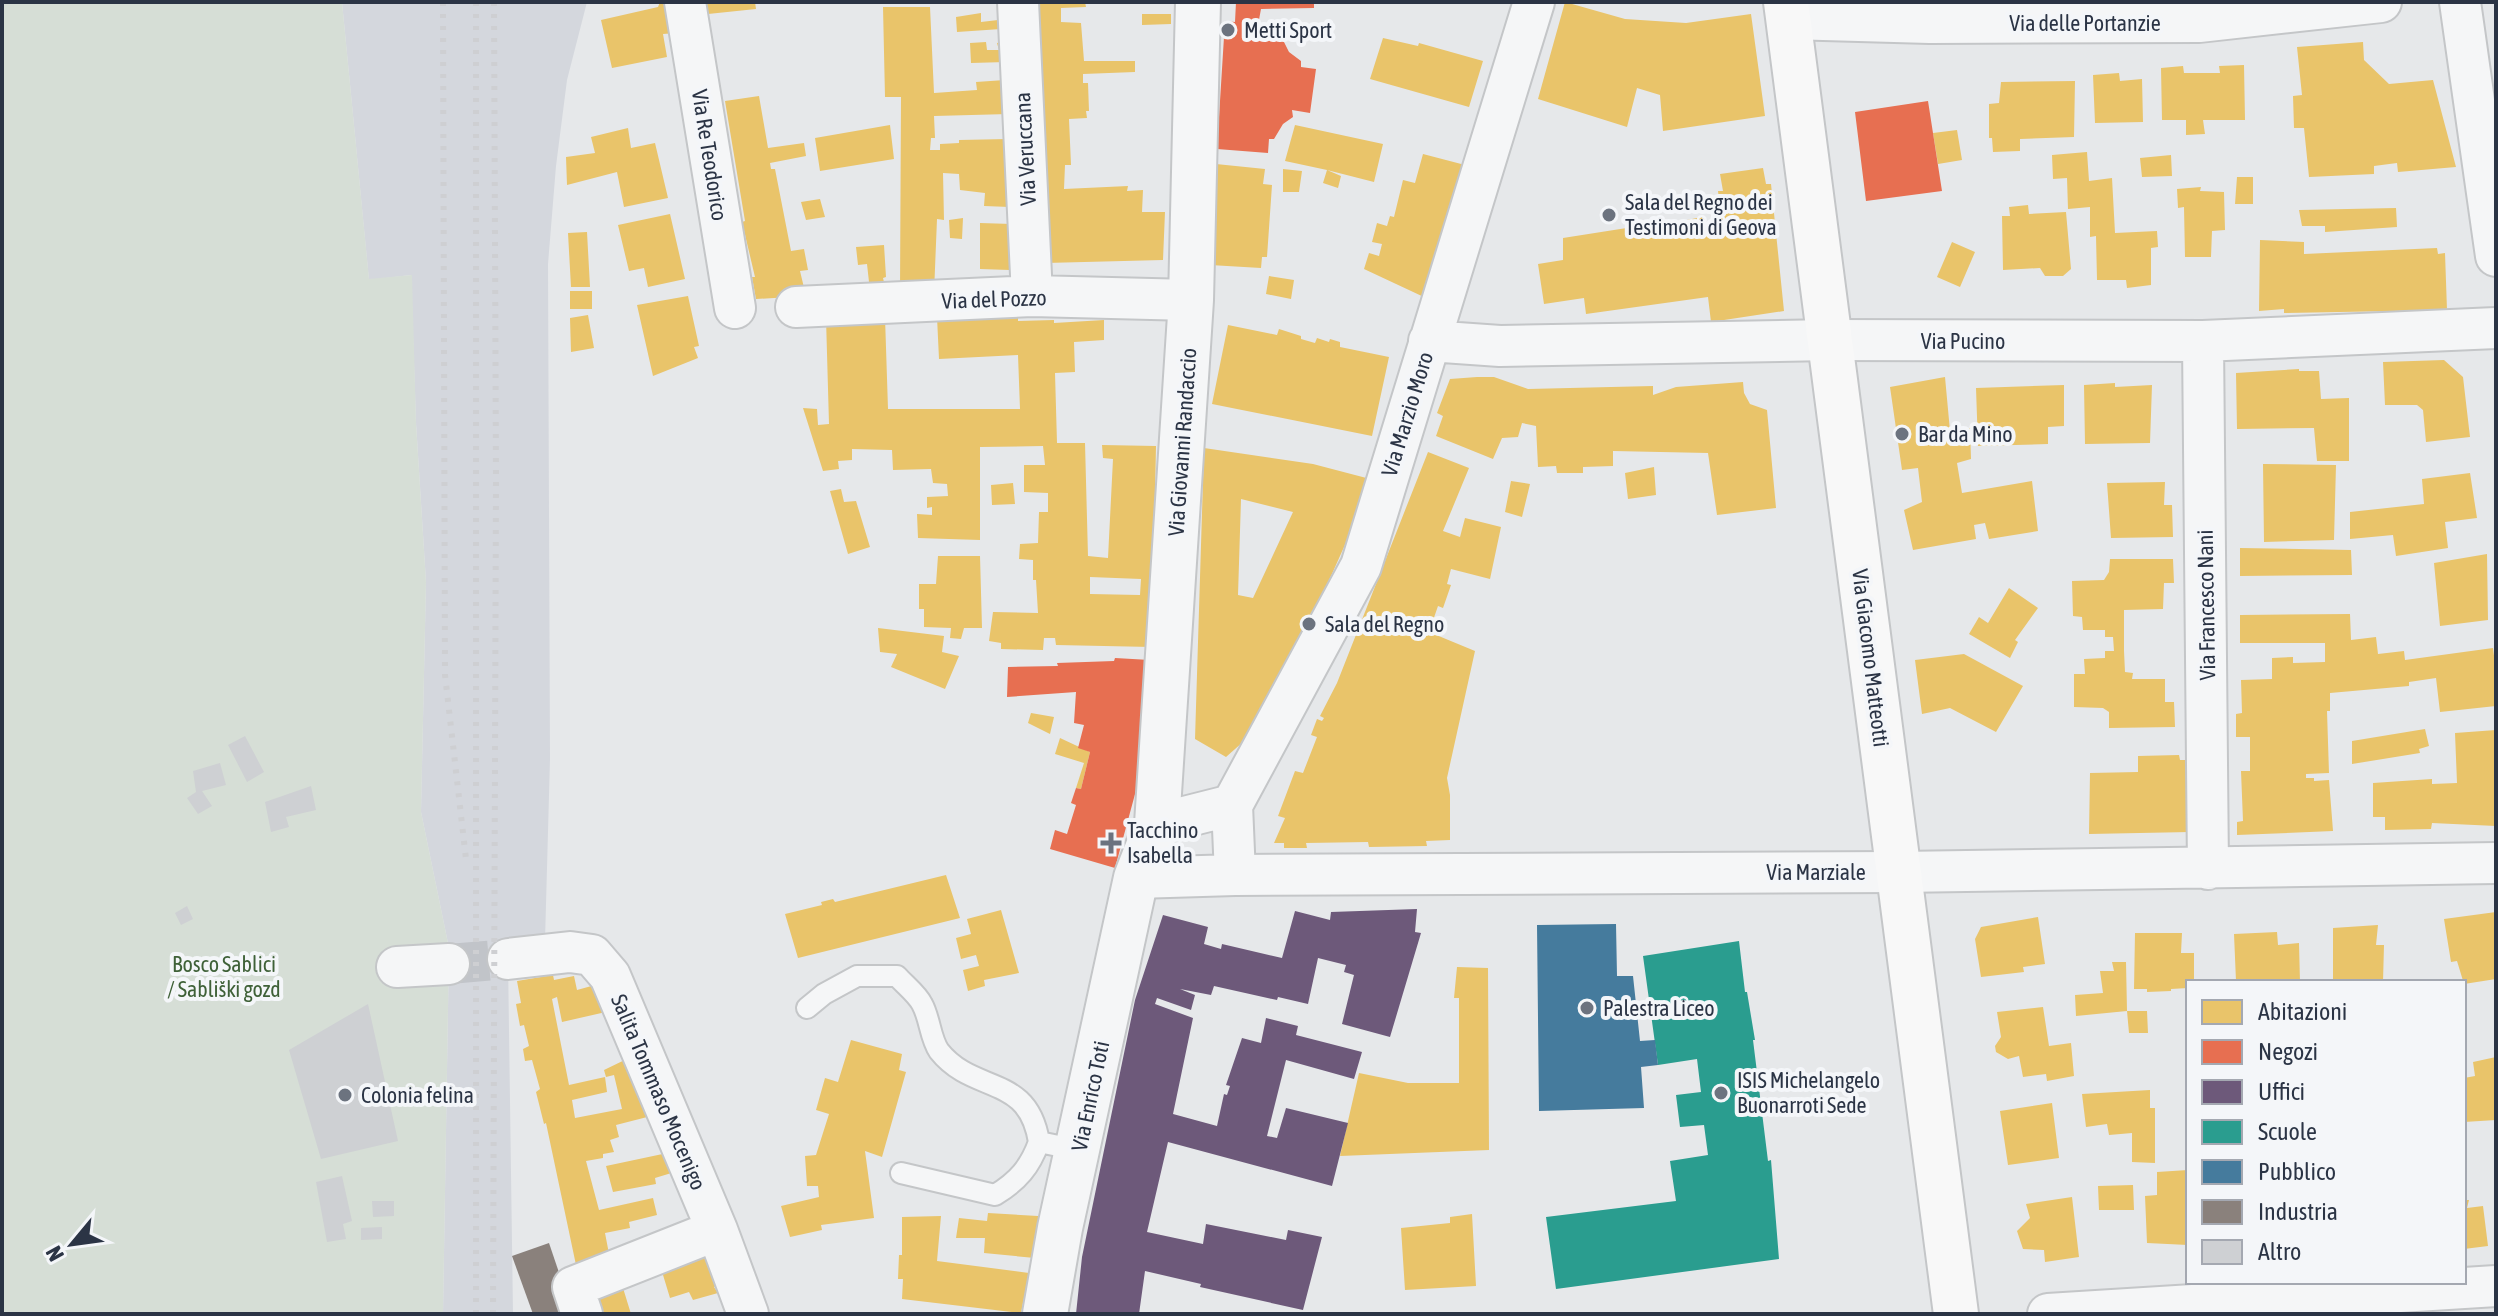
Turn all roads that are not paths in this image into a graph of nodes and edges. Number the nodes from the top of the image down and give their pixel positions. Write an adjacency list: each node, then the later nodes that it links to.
1 (685, 2): 12 (street, Via Re Teodorico)
2 (1018, 2): 9 (street, Via Veruccana)
3 (1198, 2): 10 (street, Via Giovanni Randaccio)
4 (1534, 2): 15 (street, Via Marzio Moro)
5 (2381, 2): 7 (street, Via delle Portanzie)
6 (2460, 2): 8 (street)
7 (1787, 11): 14 (main road, Via Giacomo Matteotti)
8 (2496, 256)
9 (1032, 296): 10 (street, Via del Pozzo); 11 (street, Via del Pozzo)
10 (1191, 300): 18 (street, Via Giovanni Randaccio)
11 (796, 307)
12 (735, 308)
13 (2496, 328): 16 (street, Via Pucino)
14 (1830, 340): 15 (street, Via Pucino); 16 (street, Via Pucino); 21 (main road, Via Giacomo Matteotti)
15 (1429, 341): 17 (street, Via Marzio Moro)
16 (2203, 341): 20 (street, Via Francesco Nani)
17 (1232, 805): 18 (street); 22 (street)
18 (1157, 824): 23 (street, Via Giovanni Randaccio)
19 (2496, 863): 20 (street, Via Marziale)
20 (2208, 869): 21 (street, Via Marziale)
21 (1899, 872): 22 (street, Via Marziale); 35 (main road, Via Giacomo Matteotti)
22 (1235, 875): 23 (street, Via Marziale)
23 (1136, 878): 28 (street, Via Enrico Toti)
24 (508, 959): 30 (street, Salita Tommaso Mocenigo)
25 (449, 964): 26 (street)
26 (397, 967)
27 (807, 1008): 28 (lane)
28 (1059, 1146): 29 (lane); 34 (street, Via Enrico Toti)
29 (901, 1173)
30 (717, 1230): 32 (street); 33 (street, Salita Tommaso Mocenigo)
31 (2496, 1286): 36 (street)
32 (582, 1314)
33 (748, 1314)
34 (1045, 1314)
35 (1956, 1314)
36 (2048, 1314)

